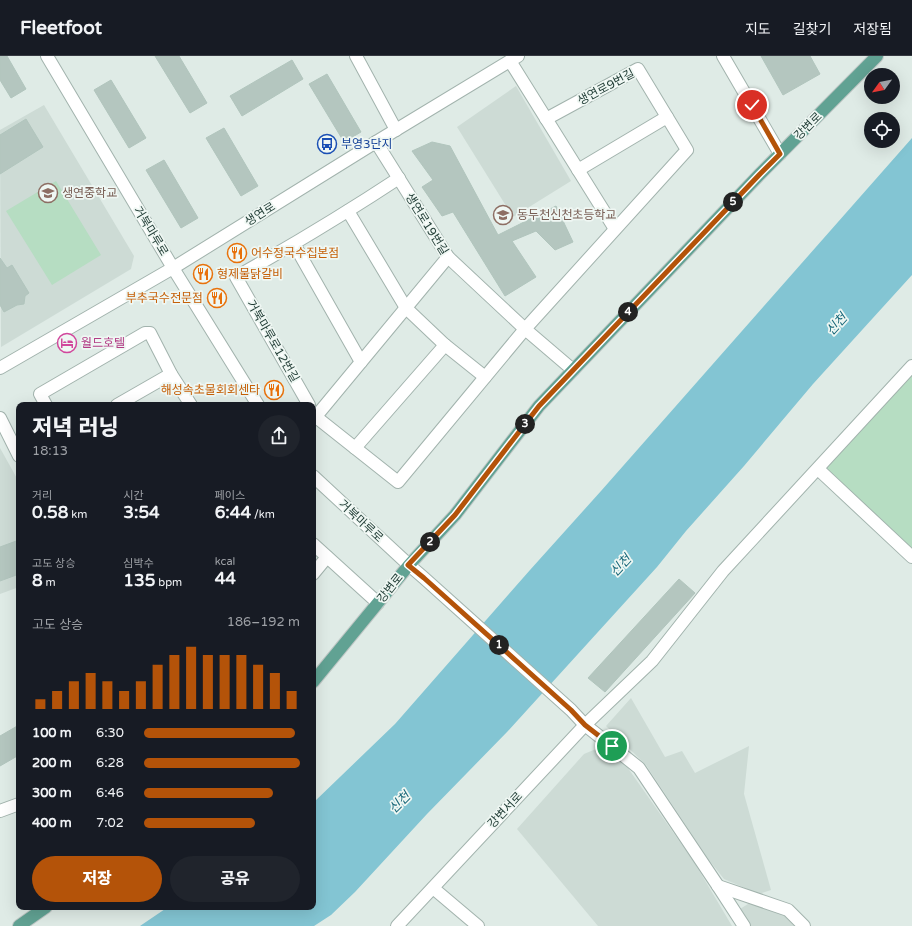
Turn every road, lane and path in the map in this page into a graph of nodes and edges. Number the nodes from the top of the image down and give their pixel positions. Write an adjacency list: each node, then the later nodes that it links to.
1 (47, 56): 17 (street, 거북마루로)
2 (356, 56): 8 (street)
3 (723, 56): 10 (street)
4 (877, 56): 10 (main road, 강변로)
5 (514, 58): 7 (street); 8 (street, 생연로)
6 (666, 117): 7 (street, 생연로9번길); 11 (street); 14 (street, 생연로9번길)
7 (546, 118): 11 (street)
8 (396, 130): 9 (street, 생연로)
9 (376, 142): 12 (street, 생연로19번길); 17 (street, 생연로)
10 (780, 154): 24 (main road, 강변로)
11 (578, 170): 14 (street)
12 (399, 178): 13 (street); 16 (street, 생연로19번길)
13 (348, 211): 15 (street); 18 (street)
14 (614, 229): 19 (street, 생연로9번길)
15 (294, 244): 21 (street); 31 (street, 거북마루로12번길)
16 (448, 257): 18 (street); 19 (street, 생연로19번길)
17 (173, 268): 23 (street, 생연로); 30 (street, 거북마루로)
18 (406, 308): 20 (street); 21 (street)
19 (525, 329): 24 (street, 생연로19번길); 26 (street)
20 (445, 345): 26 (street); 35 (street)
21 (361, 362): 32 (street)
22 (912, 366): 37 (street, 강변서로)
23 (0, 368)
24 (573, 370): 42 (main road, 강변로)
25 (170, 374): 27 (street); 28 (street); 29 (street)
26 (485, 378): 35 (street)
27 (44, 402)
28 (122, 402)
29 (189, 402)
30 (256, 402)
31 (307, 402)
32 (316, 414)
33 (0, 418): 36 (street)
34 (316, 418): 35 (street)
35 (355, 448)
36 (16, 450)
37 (818, 469): 41 (street); 46 (street, 강변서로)
38 (316, 479): 42 (street, 거북마루로)
39 (316, 547): 40 (street)
40 (327, 557): 43 (street); 44 (street)
41 (912, 557)
42 (408, 565): 44 (main road, 강변로); 46 (street, 거북마루로)
43 (316, 570)
44 (378, 603): 45 (main road, 강변로)
45 (316, 678)
46 (585, 725): 49 (street, 거북마루로); 50 (street, 강변서로)
47 (16, 805): 48 (street)
48 (0, 811)
49 (718, 886): 55 (street, 거북마루로); 56 (street)
50 (428, 892): 53 (street, 강변서로); 54 (street)
51 (42, 910): 52 (main road)
52 (19, 926)
53 (397, 926)
54 (478, 926)
55 (744, 926)
56 (804, 926)

